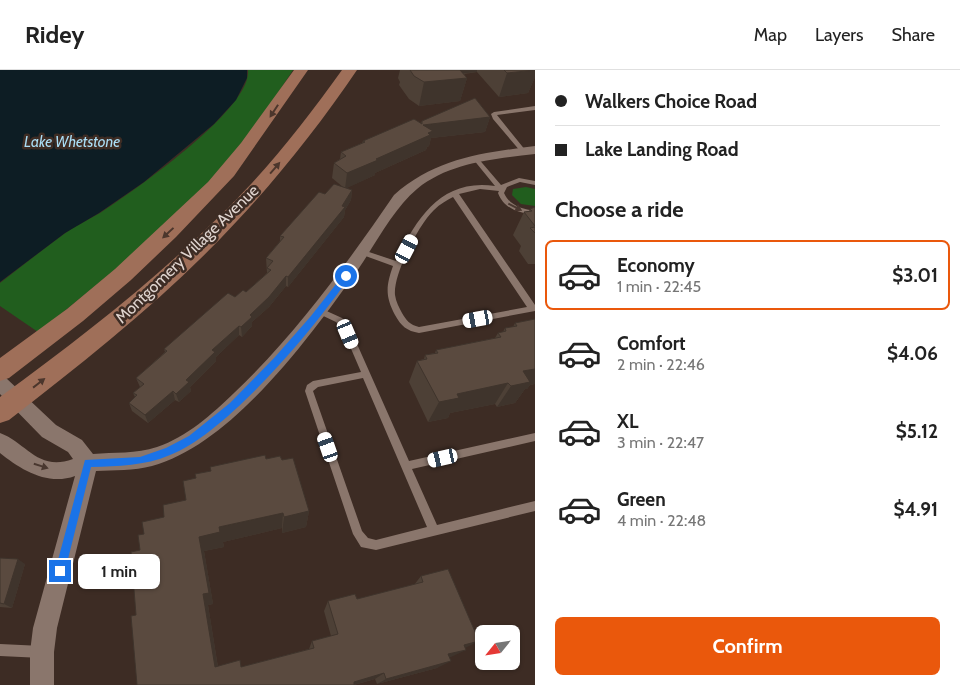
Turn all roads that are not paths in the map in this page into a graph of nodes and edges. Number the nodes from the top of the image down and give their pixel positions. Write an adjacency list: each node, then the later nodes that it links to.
1 (301, 70): 14 (main road, Montgomery Village Avenue, one-way to 14)
2 (350, 70): 17 (main road, Montgomery Village Avenue, one-way to 2)
3 (535, 108): 4 (lane)
4 (529, 151): 5 (street)
5 (475, 158): 7 (lane); 10 (street)
6 (535, 183): 7 (lane)
7 (501, 189): 8 (lane); 9 (lane, one-way to 9)
8 (455, 194): 11 (lane); 12 (lane)
9 (535, 213)
10 (363, 252): 11 (lane); 13 (street)
11 (398, 265): 12 (lane)
12 (534, 308)
13 (320, 310): 15 (lane); 21 (street)
14 (0, 371)
15 (366, 374): 22 (lane); 24 (lane)
16 (0, 383): 17 (street)
17 (17, 400): 18 (main road, Montgomery Village Avenue); 21 (street)
18 (0, 412)
19 (535, 437): 22 (lane)
20 (0, 441): 21 (street, one-way to 21)
21 (88, 463): 26 (street)
22 (406, 466): 24 (lane)
23 (535, 506): 24 (lane)
24 (434, 531)
25 (0, 650): 26 (lane)
26 (42, 652): 27 (street)
27 (42, 685)

